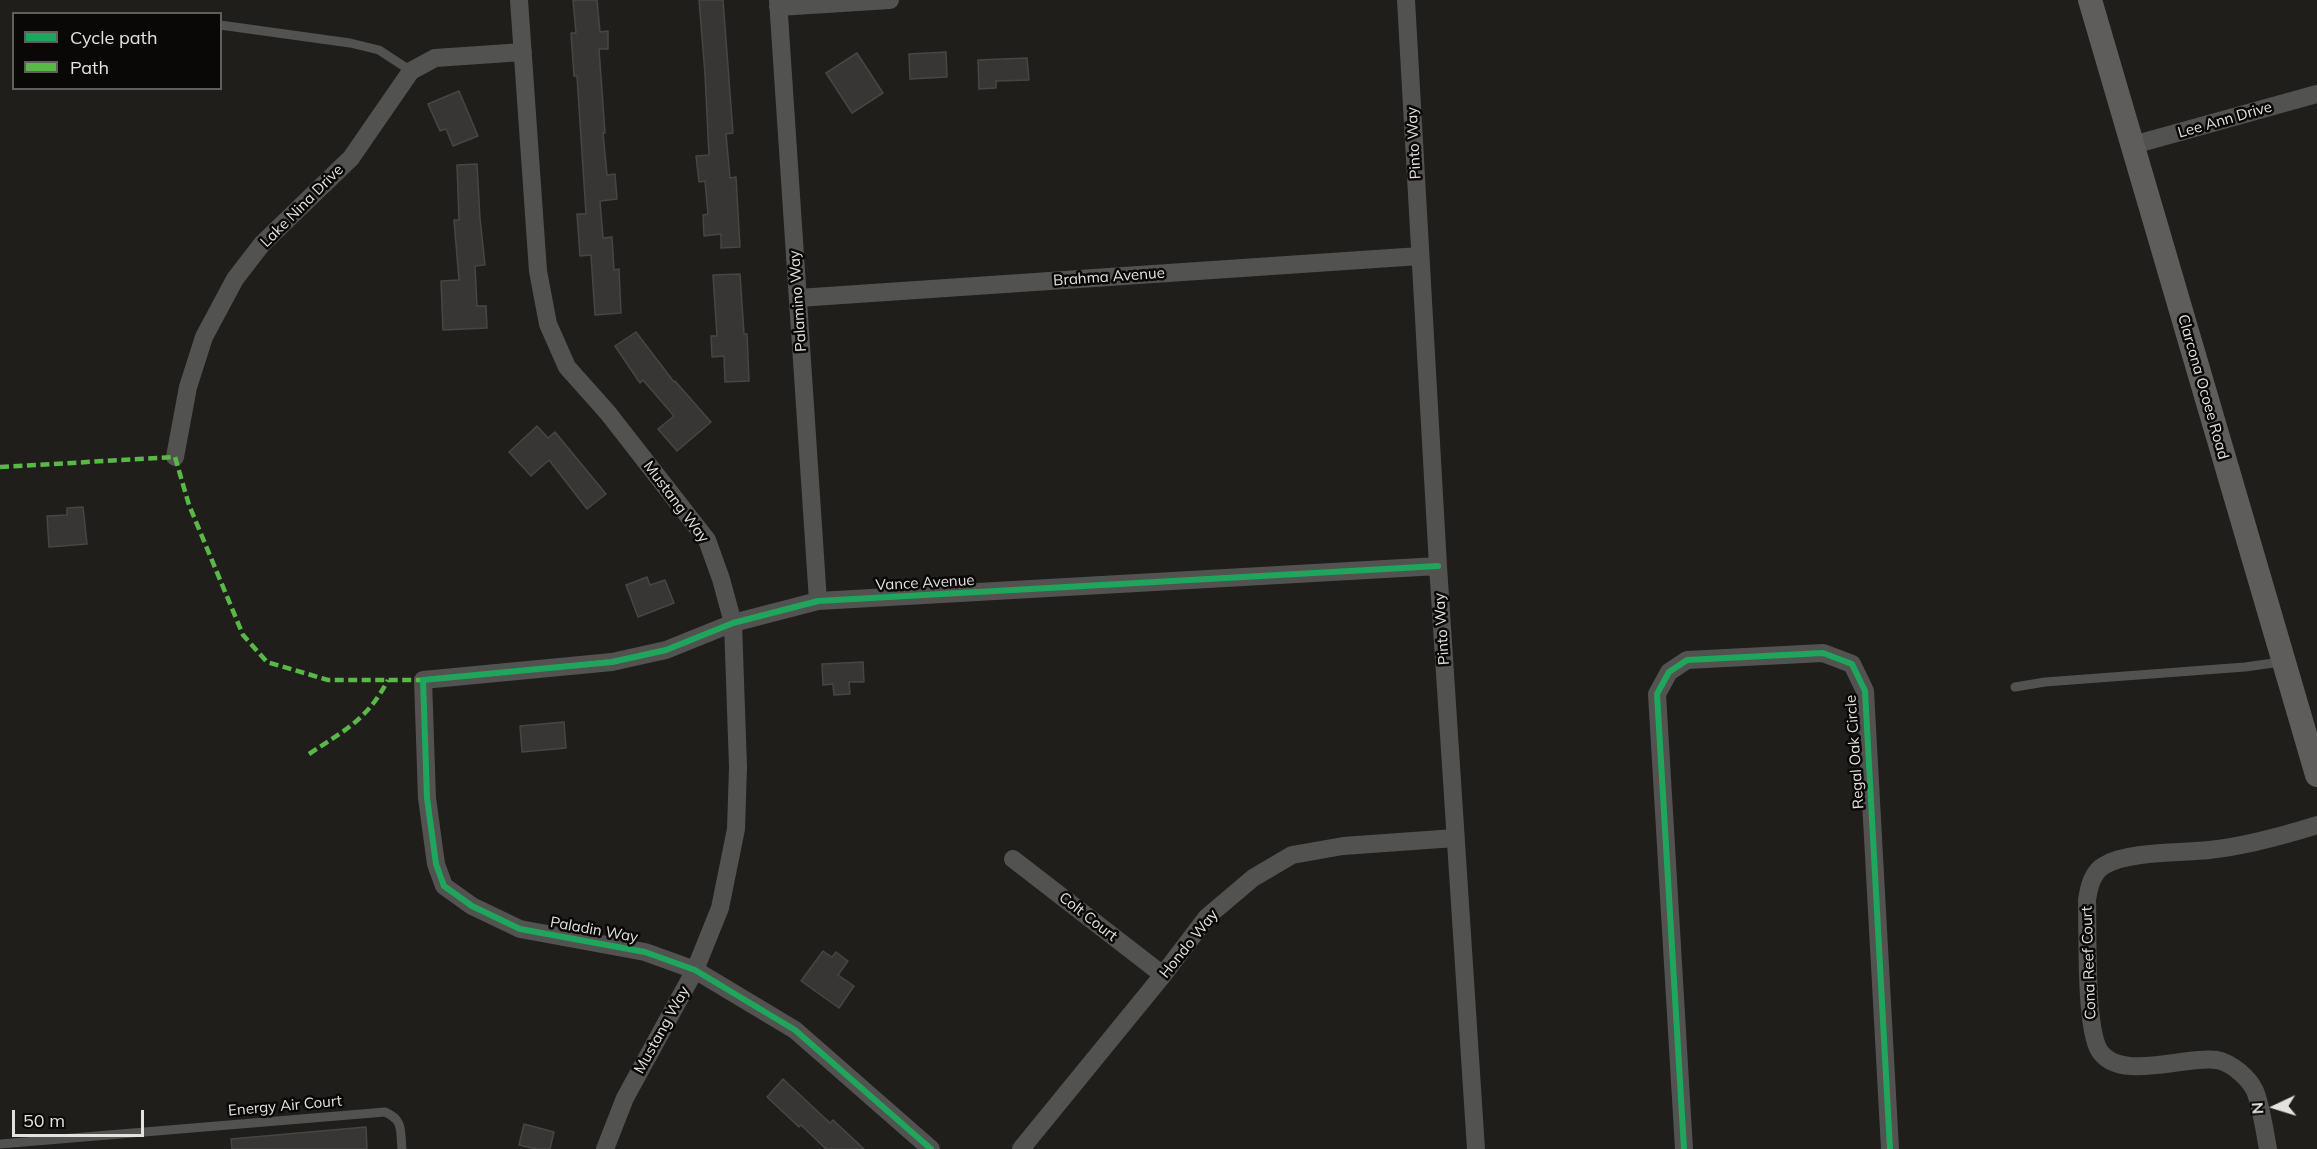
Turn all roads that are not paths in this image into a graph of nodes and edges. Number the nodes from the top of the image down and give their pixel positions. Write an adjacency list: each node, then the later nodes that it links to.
1 (519, 0): 7 (street, Mustang Way)
2 (890, 0): 5 (street)
3 (1406, 0): 11 (street, Pinto Way)
4 (2090, 0): 10 (main road, Clarcona Ocoee Road)
5 (778, 4): 12 (street, Palamino Way)
6 (222, 25): 8 (lane)
7 (523, 52): 8 (street, Lake Nina Drive); 16 (street, Mustang Way)
8 (411, 71): 13 (street, Lake Nina Drive)
9 (2317, 94): 10 (street, Lee Ann Drive)
10 (2133, 145): 17 (main road, Clarcona Ocoee Road)
11 (1420, 256): 12 (street, Brahma Avenue); 14 (street, Pinto Way)
12 (798, 298): 15 (street, Palamino Way)
13 (175, 457)
14 (1438, 566): 15 (street, Vance Avenue); 22 (street, Pinto Way)
15 (818, 601): 16 (street, Vance Avenue)
16 (733, 623): 18 (street, Vance Avenue); 24 (street, Mustang Way)
17 (2284, 662): 19 (lane); 20 (main road, Clarcona Ocoee Road)
18 (423, 680): 24 (street, Paladin Way)
19 (2015, 687)
20 (2317, 775)
21 (2317, 825): 34 (street, Cona Reef Court)
22 (1455, 838): 25 (street, Hondo Way); 31 (street, Pinto Way)
23 (1013, 859): 25 (street, Colt Court)
24 (696, 970): 28 (street, Mustang Way); 29 (street, Paladin Way)
25 (1163, 975): 30 (street, Hondo Way)
26 (0, 1144): 27 (lane, Energy Air Court)
27 (402, 1149)
28 (605, 1149)
29 (931, 1149)
30 (1021, 1149)
31 (1476, 1149)
32 (1684, 1149): 33 (street, Regal Oak Circle)
33 (1890, 1149)
34 (2268, 1149)

